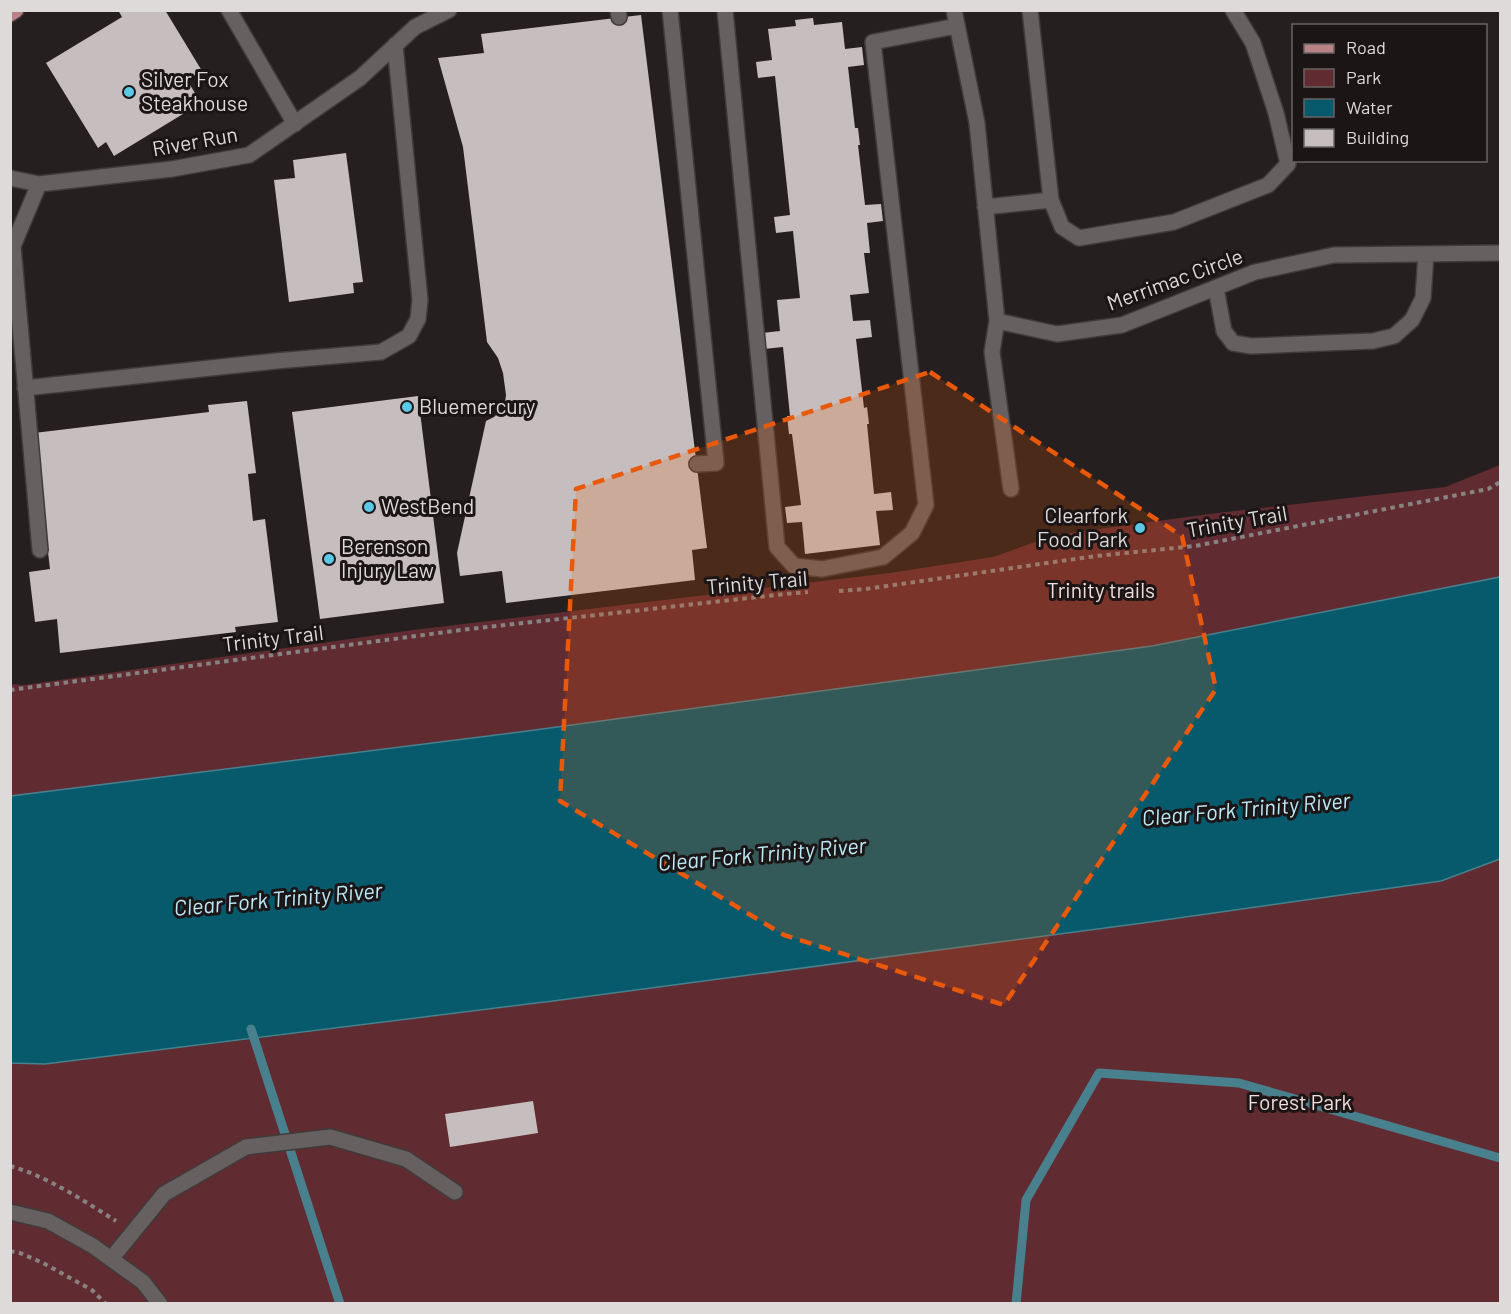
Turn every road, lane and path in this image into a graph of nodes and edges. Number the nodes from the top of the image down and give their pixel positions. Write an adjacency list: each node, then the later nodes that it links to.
1 (16, 10): 9 (main road)
2 (229, 10): 12 (street)
3 (449, 10): 11 (street, River Run)
4 (670, 10): 22 (street)
5 (725, 10): 10 (street)
6 (954, 10): 10 (street)
7 (1030, 10): 15 (street)
8 (1233, 10): 15 (street)
9 (10, 14)
10 (957, 26): 16 (street)
11 (395, 45): 12 (street, River Run); 21 (street)
12 (295, 124): 14 (street, River Run)
13 (10, 178): 14 (street, River Run)
14 (39, 184): 21 (street)
15 (1051, 200): 16 (street)
16 (985, 207): 20 (street)
17 (1500, 253): 18 (street, Merrimac Circle)
18 (1426, 254): 19 (street, Merrimac Circle); 19 (street)
19 (1216, 288): 20 (street, Merrimac Circle)
20 (998, 321): 24 (street)
21 (25, 388): 25 (street)
22 (697, 464)
23 (1500, 482): 26 (path, Trinity Trail)
24 (1011, 489)
25 (40, 550)
26 (832, 591)
27 (808, 592): 28 (path, Trinity Trail)
28 (10, 690)
29 (10, 1166): 32 (path)
30 (455, 1192): 32 (street)
31 (10, 1212): 34 (street)
32 (132, 1233): 34 (street)
33 (10, 1251): 35 (path)
34 (111, 1259): 36 (street)
35 (106, 1304)
36 (160, 1304)

